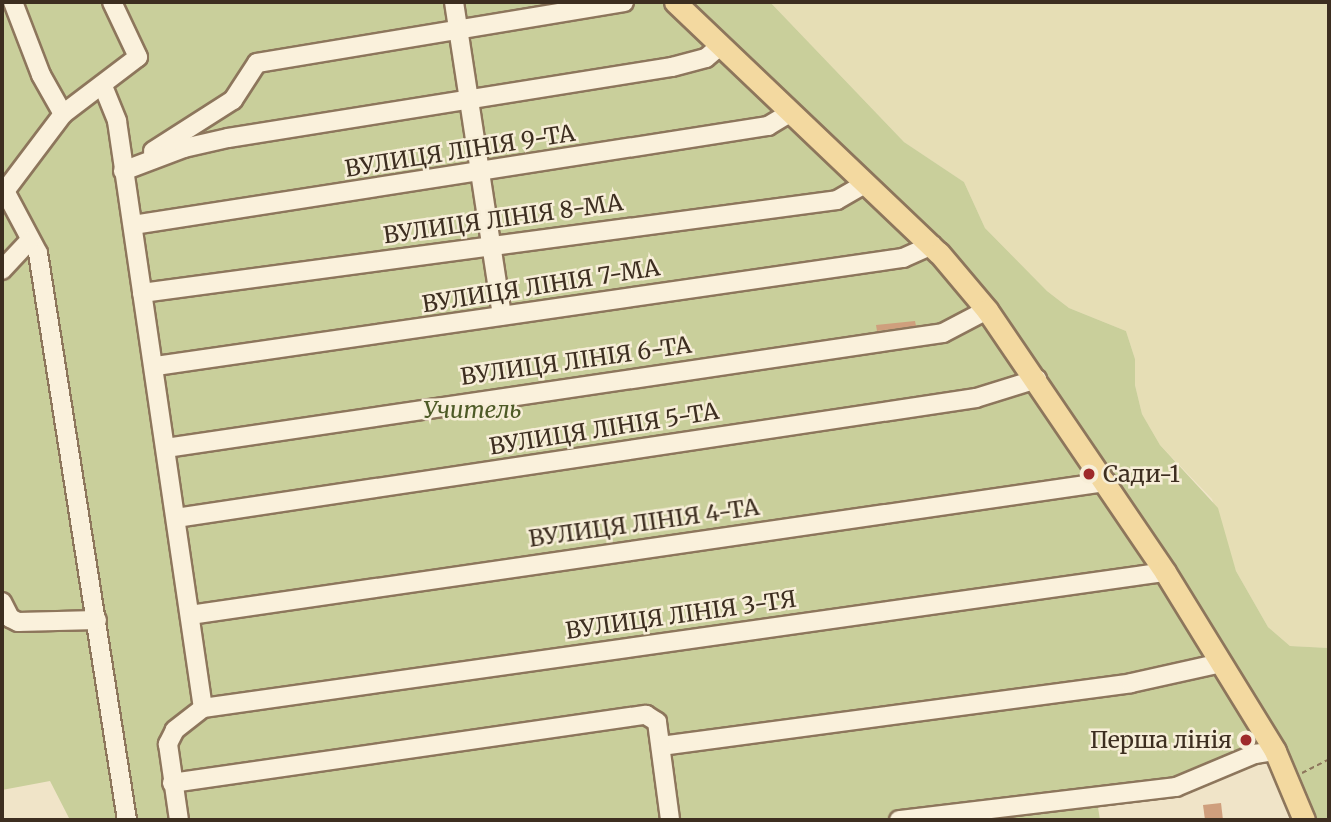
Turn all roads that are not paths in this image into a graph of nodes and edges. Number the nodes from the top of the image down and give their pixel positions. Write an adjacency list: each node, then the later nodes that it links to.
1 (13, 2): 11 (lane)
2 (112, 2): 8 (lane)
3 (454, 2): 6 (lane)
4 (624, 2): 6 (lane)
5 (675, 2): 7 (main road)
6 (459, 31): 9 (lane); 12 (lane)
7 (720, 45): 9 (lane); 10 (main road)
8 (103, 86): 11 (lane); 13 (lane)
9 (470, 101): 12 (lane); 14 (lane)
10 (791, 112): 14 (lane, ВУЛИЦЯ ЛІНІЯ 9-ТА); 15 (main road)
11 (63, 114): 16 (lane)
12 (144, 163): 13 (lane)
13 (123, 171): 17 (lane)
14 (481, 173): 17 (lane, ВУЛИЦЯ ЛІНІЯ 9-ТА); 19 (lane)
15 (866, 183): 19 (lane, ВУЛИЦЯ ЛІНІЯ 8-МА); 20 (main road)
16 (4, 193): 18 (lane)
17 (133, 225): 22 (lane)
18 (29, 241): 21 (lane); 33 (lane)
19 (491, 243): 22 (lane, ВУЛИЦЯ ЛІНІЯ 8-МА); 24 (lane)
20 (932, 246): 23 (main road); 24 (lane, ВУЛИЦЯ ЛІНІЯ 7-МА)
21 (2, 270)
22 (142, 293): 25 (lane)
23 (987, 310): 26 (main road); 27 (lane, ВУЛИЦЯ ЛІНІЯ 6-ТА)
24 (502, 315): 25 (lane, ВУЛИЦЯ ЛІНІЯ 7-МА)
25 (156, 366): 27 (lane)
26 (1037, 379): 28 (main road); 29 (lane, ВУЛИЦЯ ЛІНІЯ 5-ТА)
27 (166, 448): 29 (lane)
28 (1106, 482): 30 (main road); 32 (lane, ВУЛИЦЯ ЛІНІЯ 4-ТА)
29 (176, 518): 32 (lane)
30 (1165, 572): 34 (main road); 35 (lane, ВУЛИЦЯ ЛІНІЯ 3-ТЯ)
31 (2, 602): 33 (lane)
32 (190, 615): 35 (lane)
33 (97, 620): 39 (lane)
34 (1221, 663): 36 (lane); 37 (main road)
35 (203, 708): 38 (lane)
36 (661, 746): 38 (lane); 41 (lane)
37 (1275, 751): 42 (lane); 43 (main road)
38 (172, 783): 40 (lane)
39 (127, 820)
40 (179, 820)
41 (670, 820)
42 (899, 820)
43 (1304, 820)

